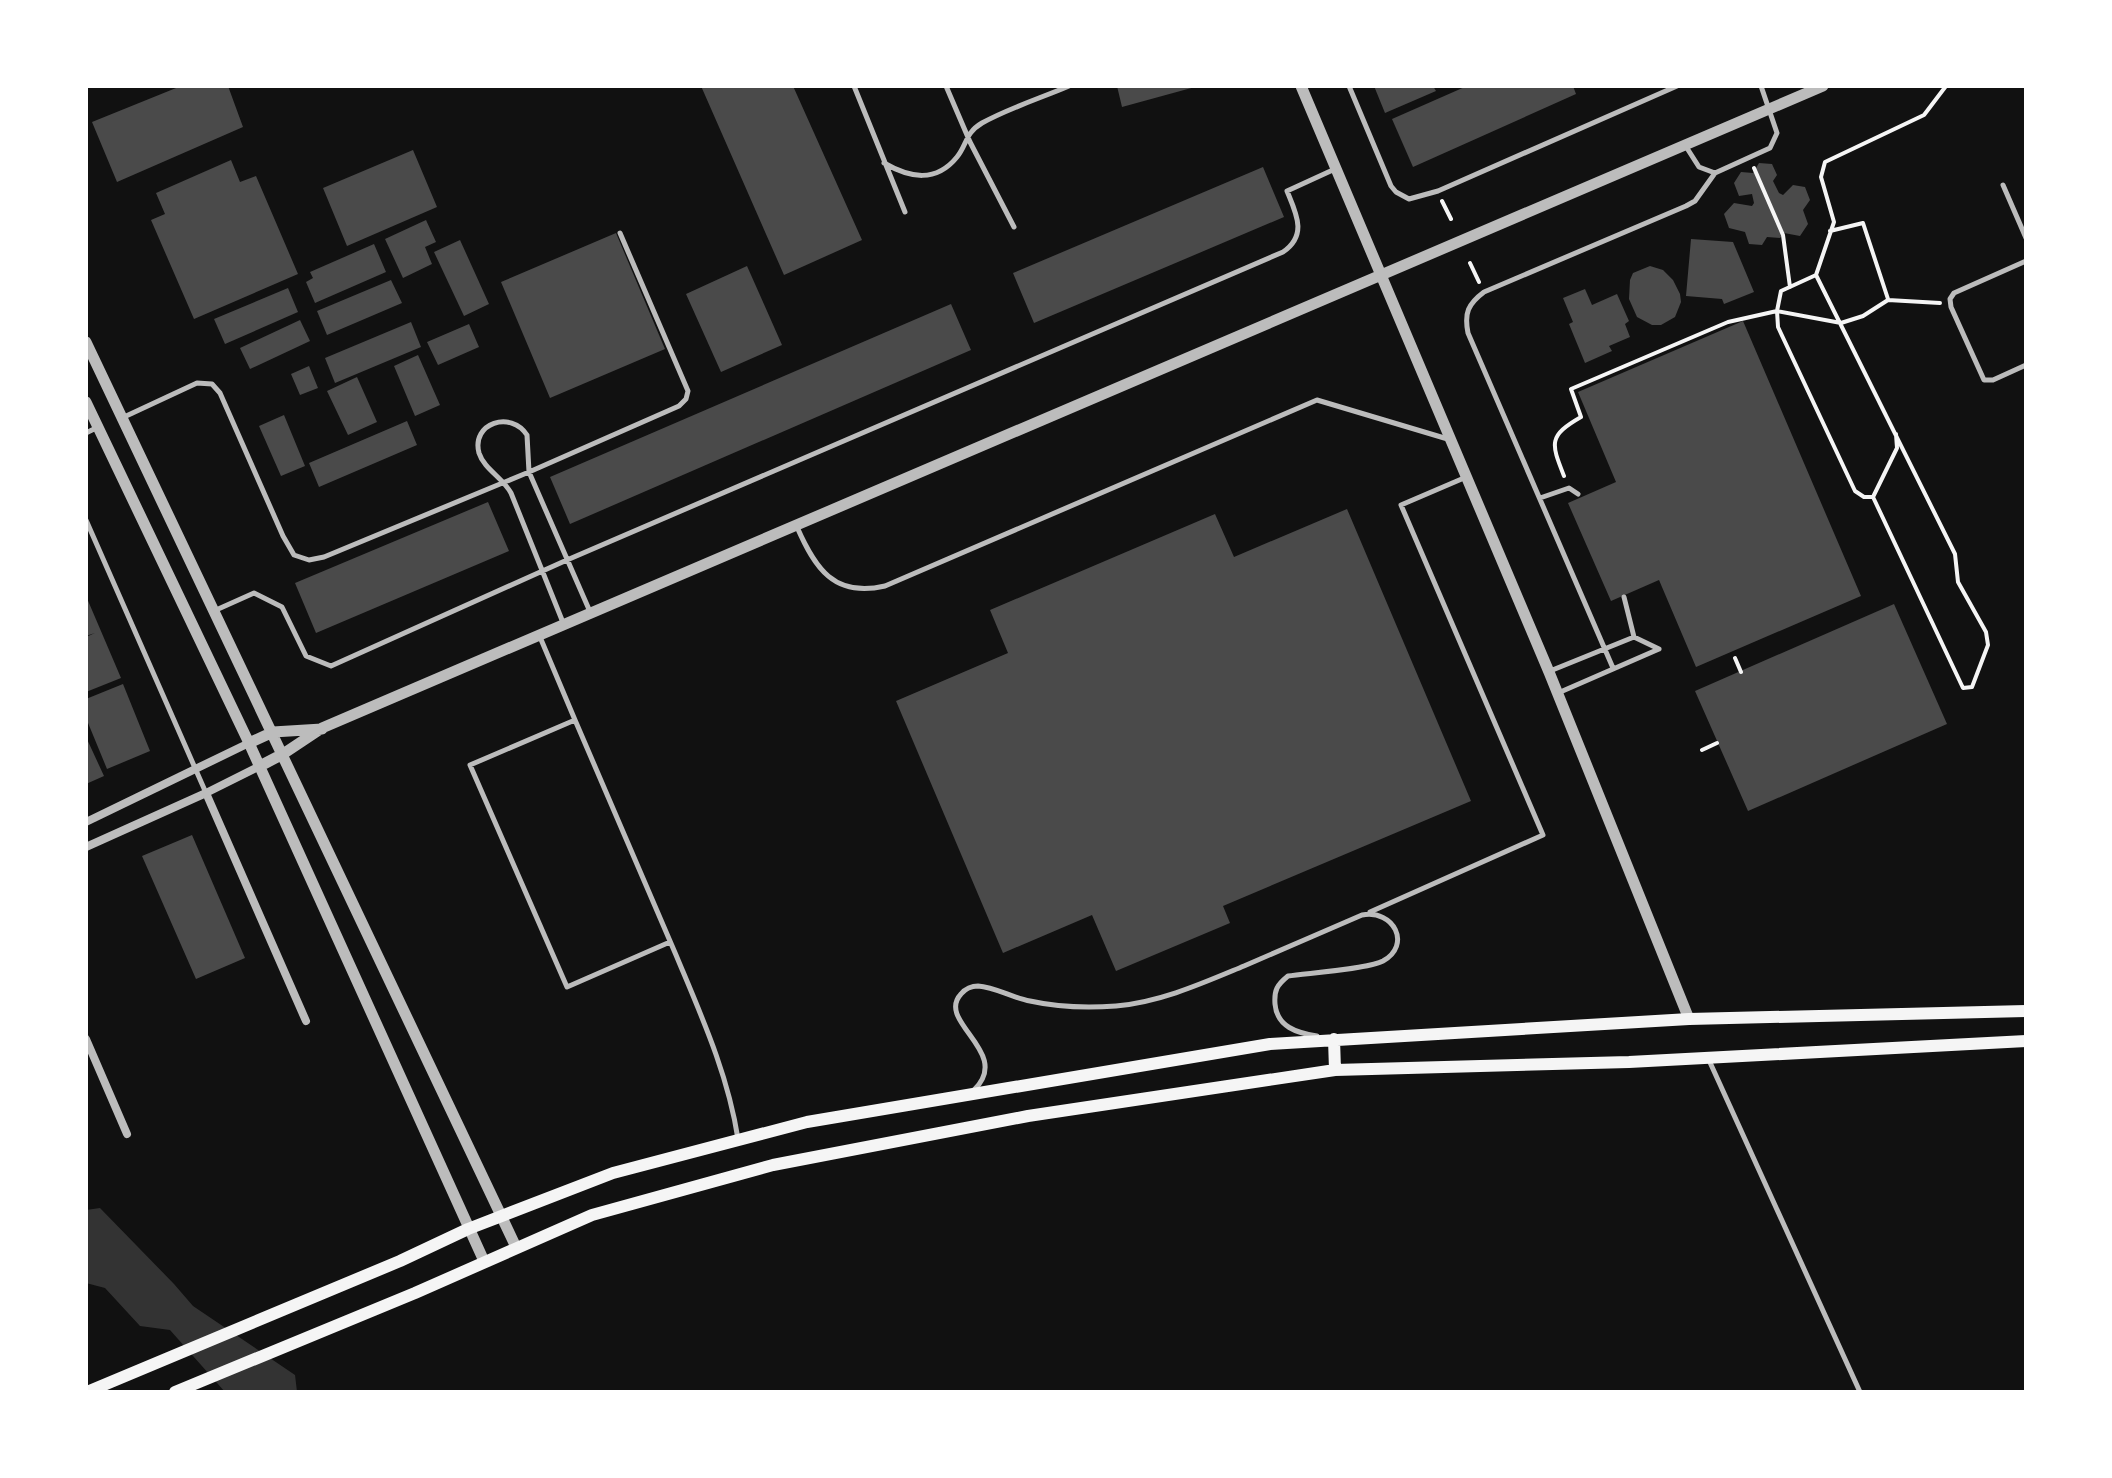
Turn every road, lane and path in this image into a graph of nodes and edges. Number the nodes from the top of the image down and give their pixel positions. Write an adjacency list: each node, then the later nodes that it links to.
1 (854, 86): 14 (lane)
2 (946, 86): 11 (lane)
3 (1069, 86): 11 (lane)
4 (1301, 86): 15 (street)
5 (1349, 86): 18 (lane)
6 (1677, 86): 18 (lane)
7 (1761, 86): 10 (lane)
8 (1823, 86): 10 (street)
9 (1946, 86): 22 (path)
10 (1770, 108): 12 (street); 13 (lane)
11 (967, 135): 14 (lane); 21 (lane)
12 (1685, 145): 16 (lane); 27 (street)
13 (1749, 157): 16 (lane); 29 (path)
14 (884, 163): 19 (lane)
15 (1336, 169): 27 (street); 52 (lane)
16 (1715, 173): 30 (lane)
17 (2003, 185): 24 (lane)
18 (1438, 191): 20 (path)
19 (905, 212)
20 (1451, 219)
21 (1014, 227)
22 (1830, 231): 28 (path); 31 (path)
23 (620, 233): 43 (lane)
24 (2026, 238)
25 (2026, 261): 32 (lane)
26 (1470, 263): 30 (path)
27 (1382, 275): 42 (street); 51 (street)
28 (1816, 275): 29 (path); 34 (path)
29 (1790, 287): 33 (path)
30 (1484, 292): 49 (lane)
31 (1888, 300): 32 (path); 34 (path)
32 (1950, 303): 36 (lane)
33 (1777, 311): 34 (path); 46 (path); 48 (path)
34 (1841, 323): 41 (path)
35 (86, 342): 38 (street)
36 (2026, 365)
37 (86, 402): 39 (street)
38 (124, 417): 45 (lane); 55 (street)
39 (99, 427): 40 (lane); 69 (street)
40 (86, 433)
41 (1896, 434): 48 (path); 48 (path)
42 (1452, 440): 44 (street); 51 (lane)
43 (529, 472): 45 (lane); 45 (lane); 52 (lane)
44 (1467, 477): 63 (street); 78 (lane)
45 (505, 482): 53 (lane)
46 (1569, 488): 47 (lane); 49 (lane)
47 (1578, 494)
48 (1873, 497)
49 (1540, 498): 60 (lane)
50 (86, 520): 74 (lane)
51 (797, 527): 56 (street)
52 (567, 560): 53 (lane); 56 (lane)
53 (541, 572): 55 (lane); 57 (lane)
54 (1624, 597): 59 (lane)
55 (215, 610): 68 (street)
56 (591, 615): 57 (street)
57 (565, 626): 58 (street)
58 (540, 637): 66 (lane); 67 (street)
59 (1634, 637): 60 (lane); 62 (lane)
60 (1604, 648): 62 (lane); 63 (lane)
61 (1735, 658): 64 (path)
62 (1613, 668): 65 (lane)
63 (1549, 672): 65 (street)
64 (1741, 672)
65 (1557, 693): 81 (street)
66 (575, 720): 79 (lane); 79 (lane)
67 (322, 728): 68 (street); 72 (street)
68 (273, 732): 69 (street); 72 (street)
69 (249, 743): 73 (street); 74 (street)
70 (1717, 743): 71 (path)
71 (1702, 750)
72 (283, 754): 73 (street); 91 (street)
73 (260, 766): 75 (street); 92 (street)
74 (197, 770): 75 (lane); 76 (street)
75 (206, 793): 77 (street); 82 (street)
76 (86, 822)
77 (86, 847)
78 (1362, 915): 84 (lane); 88 (lane)
79 (670, 942): 90 (lane)
80 (2026, 1011): 81 (main road)
81 (1689, 1019): 84 (main road)
82 (306, 1021)
83 (86, 1039): 89 (street)
84 (1334, 1039): 87 (main road); 88 (main road)
85 (2026, 1041): 86 (main road)
86 (1708, 1058): 87 (main road); 97 (lane)
87 (1335, 1070): 93 (main road)
88 (969, 1094): 90 (main road)
89 (127, 1134)
90 (738, 1140): 91 (main road)
91 (500, 1216): 92 (main road); 93 (street)
92 (468, 1229): 94 (street); 95 (main road)
93 (516, 1247): 94 (main road)
94 (484, 1261): 96 (main road)
95 (87, 1392)
96 (175, 1392)
97 (1860, 1392)

